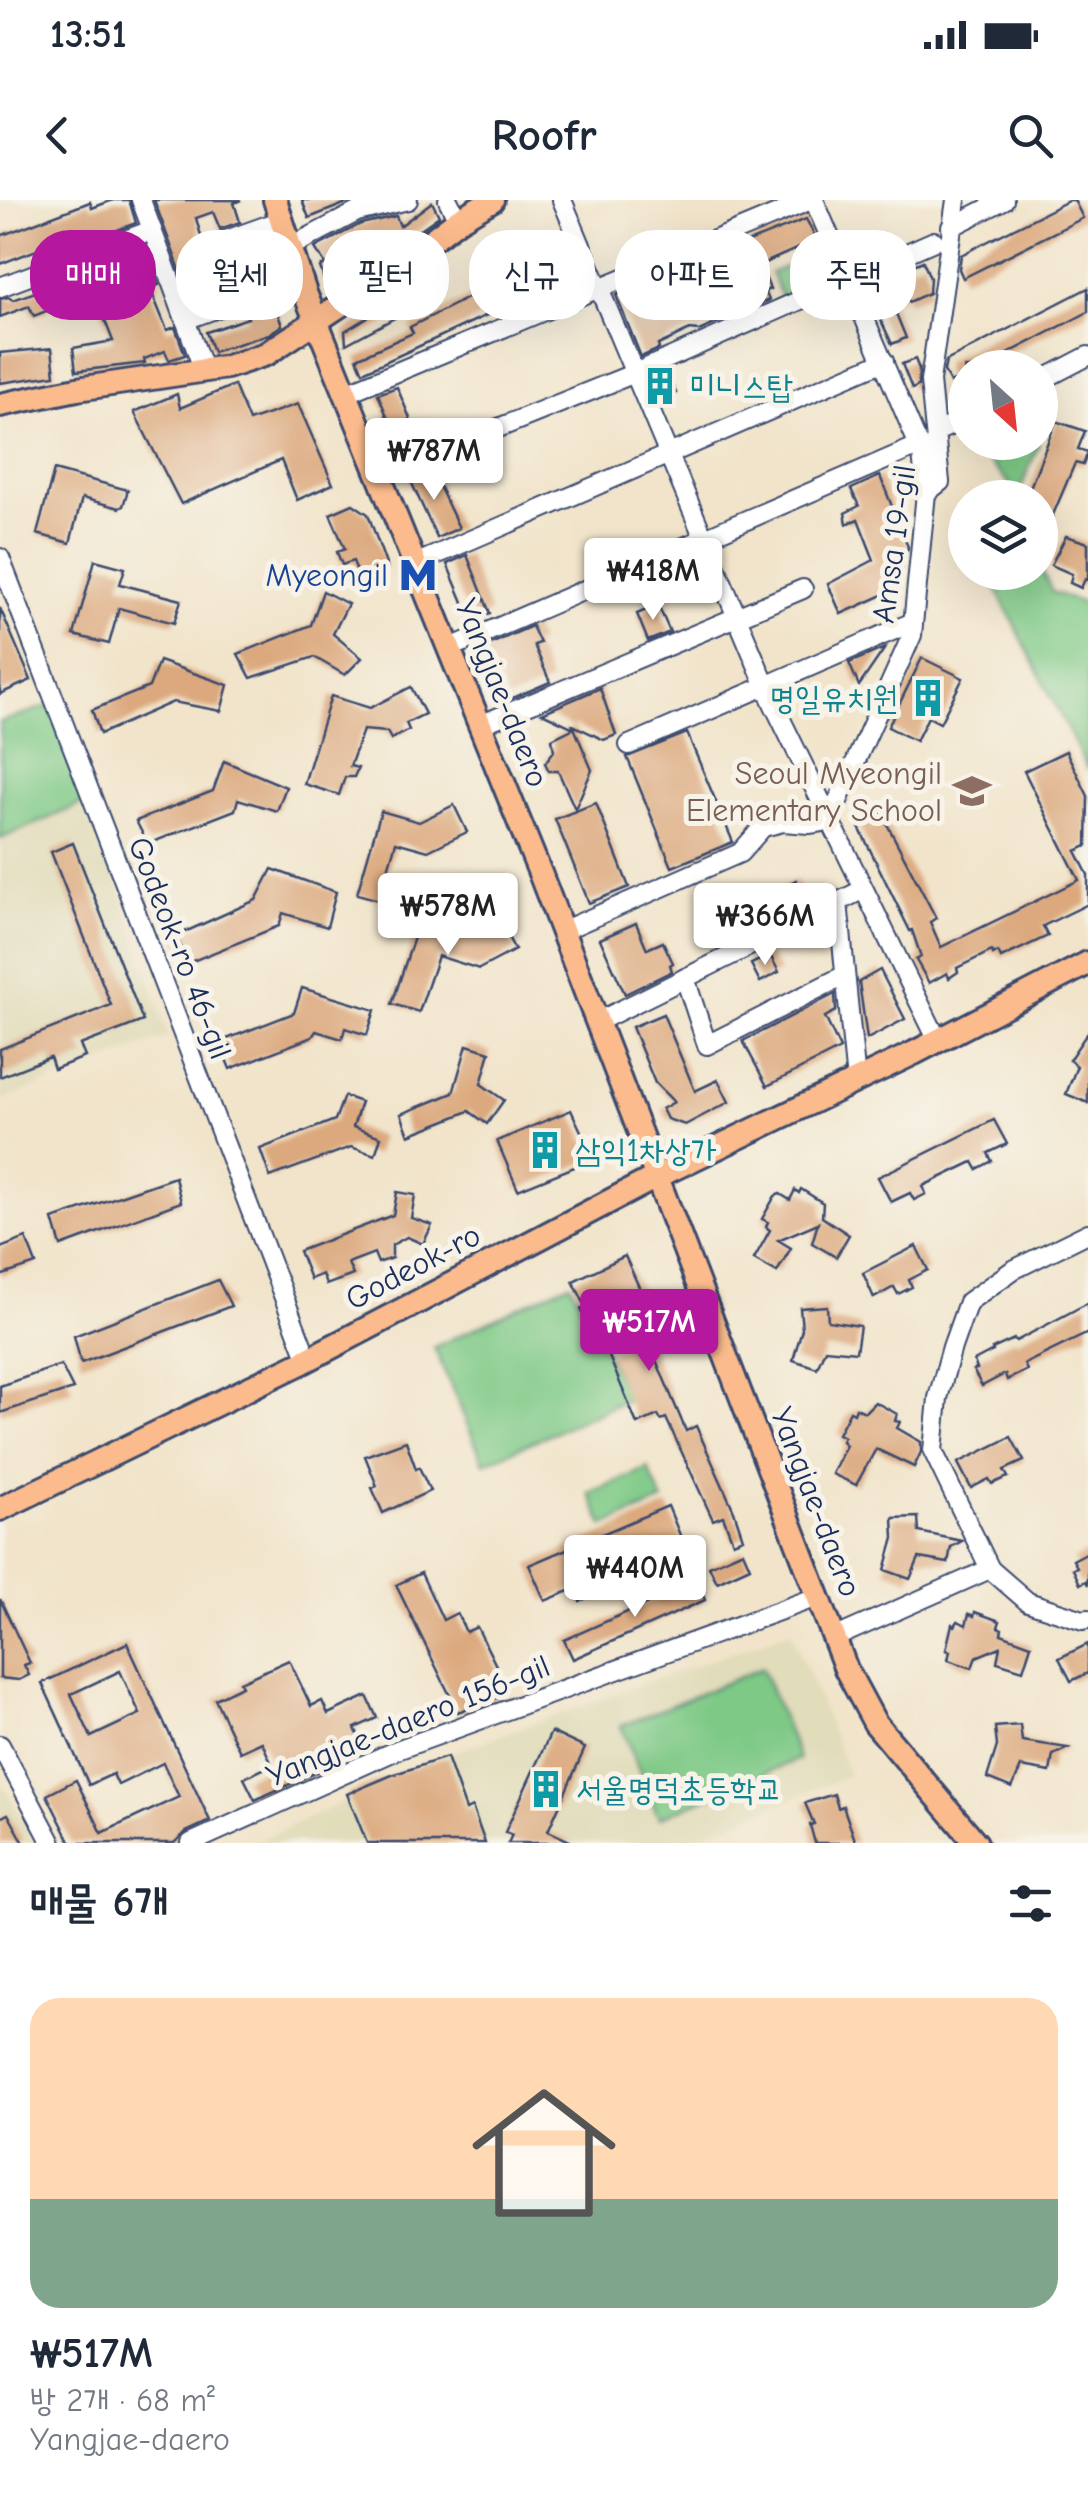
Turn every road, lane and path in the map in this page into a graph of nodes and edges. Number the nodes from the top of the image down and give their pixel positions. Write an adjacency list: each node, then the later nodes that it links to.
1 (141, 200): 11 (street)
2 (408, 200): 14 (street)
3 (492, 200): 9 (main road)
4 (562, 200): 21 (street)
5 (812, 200): 13 (street); 21 (street)
6 (956, 200): 10 (street, Amsa 19-gil)
7 (1004, 200): 10 (street)
8 (278, 210): 12 (street)
9 (453, 210): 26 (main road)
10 (951, 227): 35 (street, Amsa 19-gil)
11 (152, 230)
12 (243, 230)
13 (826, 230)
14 (303, 240)
15 (156, 241): 22 (street)
16 (934, 241): 17 (street)
17 (916, 250)
18 (30, 276): 20 (street)
19 (303, 283): 26 (main road, Yangjae-daero)
20 (0, 287)
21 (601, 290): 31 (street); 32 (street)
22 (176, 295)
23 (790, 307): 31 (street)
24 (185, 320): 29 (street)
25 (867, 320): 28 (street)
26 (317, 322): 29 (main road); 32 (main road, Yangjae-daero)
27 (1088, 356): 30 (street)
28 (884, 360): 36 (street); 37 (street)
29 (204, 370): 33 (main road)
30 (1058, 371)
31 (635, 373): 37 (street); 38 (street)
32 (344, 394): 38 (main road, Yangjae-daero)
33 (0, 404)
34 (948, 427): 35 (street)
35 (936, 432): 39 (street, Amsa 19-gil)
36 (920, 445): 39 (street); 40 (street)
37 (668, 452): 40 (street); 42 (street)
38 (380, 476): 42 (main road, Yangjae-daero)
39 (926, 492): 45 (street, Amsa 19-gil)
40 (704, 538): 44 (street); 46 (street)
41 (0, 558): 62 (street, Godeok-ro 46-gil)
42 (415, 564): 46 (main road, Yangjae-daero)
43 (804, 589): 44 (street)
44 (737, 617): 47 (street); 48 (street)
45 (913, 622): 47 (street); 50 (street, Amsa 19-gil)
46 (448, 649): 48 (main road, Yangjae-daero)
47 (766, 685): 49 (street); 50 (street)
48 (480, 725): 53 (main road, Yangjae-daero)
49 (629, 745)
50 (829, 821): 51 (street); 53 (street)
51 (862, 890): 52 (street); 58 (street)
52 (838, 902): 55 (street); 56 (street)
53 (562, 931): 57 (main road, Yangjae-daero)
54 (1088, 964): 58 (main road, Godeok-ro)
55 (845, 975): 56 (street); 59 (street)
56 (684, 978): 57 (street)
57 (597, 1022): 60 (main road, Yangjae-daero)
58 (938, 1041): 59 (main road, Godeok-ro)
59 (856, 1081): 60 (main road, Godeok-ro)
60 (656, 1176): 62 (main road, Godeok-ro); 65 (main road, Yangjae-daero)
61 (1088, 1233): 64 (street)
62 (308, 1360): 63 (main road, Godeok-ro)
63 (0, 1510)
64 (990, 1569): 66 (street); 67 (street)
65 (818, 1597): 67 (main road, Yangjae-daero); 70 (street, Yangjae-daero 156-gil)
66 (1088, 1619)
67 (834, 1638): 71 (main road, Yangjae-daero)
68 (0, 1745): 69 (street)
69 (52, 1843)
70 (191, 1843)
71 (976, 1843)

